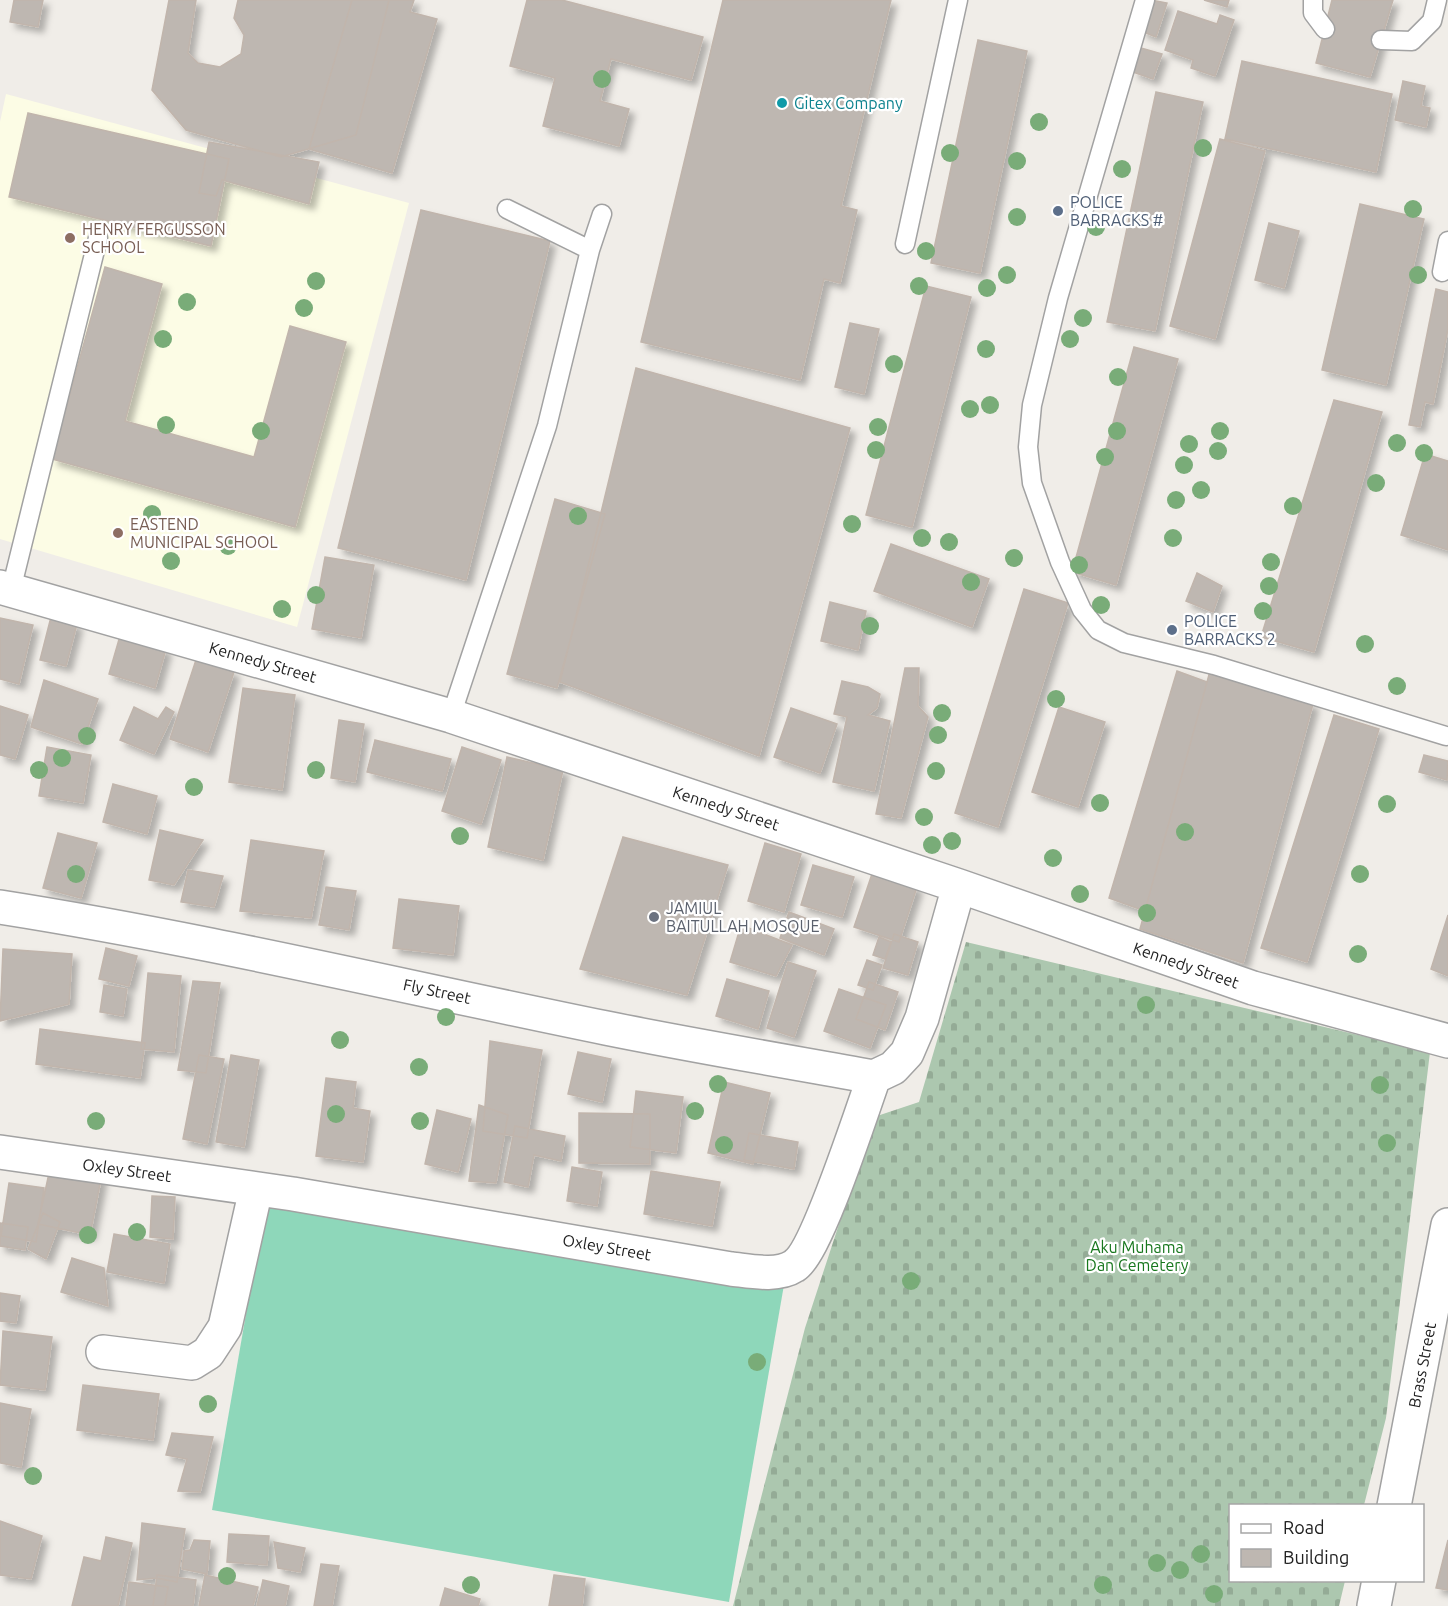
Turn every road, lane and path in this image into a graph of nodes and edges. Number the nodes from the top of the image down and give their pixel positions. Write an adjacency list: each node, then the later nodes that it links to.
1 (958, 0): 11 (lane)
2 (1145, 0): 16 (lane)
3 (1313, 0): 5 (lane)
4 (1437, 0): 6 (lane)
5 (1325, 28)
6 (1381, 40)
7 (507, 209): 12 (lane)
8 (602, 213): 12 (lane)
9 (98, 238): 14 (lane)
10 (1448, 241): 13 (lane)
11 (905, 244)
12 (590, 250): 15 (lane)
13 (1442, 272)
14 (5, 589): 15 (street, Kennedy Street)
15 (451, 716): 17 (street, Kennedy Street)
16 (1446, 736)
17 (959, 886): 19 (street, Kennedy Street); 20 (street)
18 (0, 907): 20 (street, Fly Street)
19 (1448, 1041)
20 (874, 1077): 22 (street, Oxley Street)
21 (0, 1152): 22 (street, Oxley Street)
22 (256, 1189): 24 (street)
23 (1448, 1225): 25 (street, Brass Street)
24 (103, 1352)
25 (1394, 1504)
26 (1379, 1582): 27 (street)
27 (1374, 1606)

